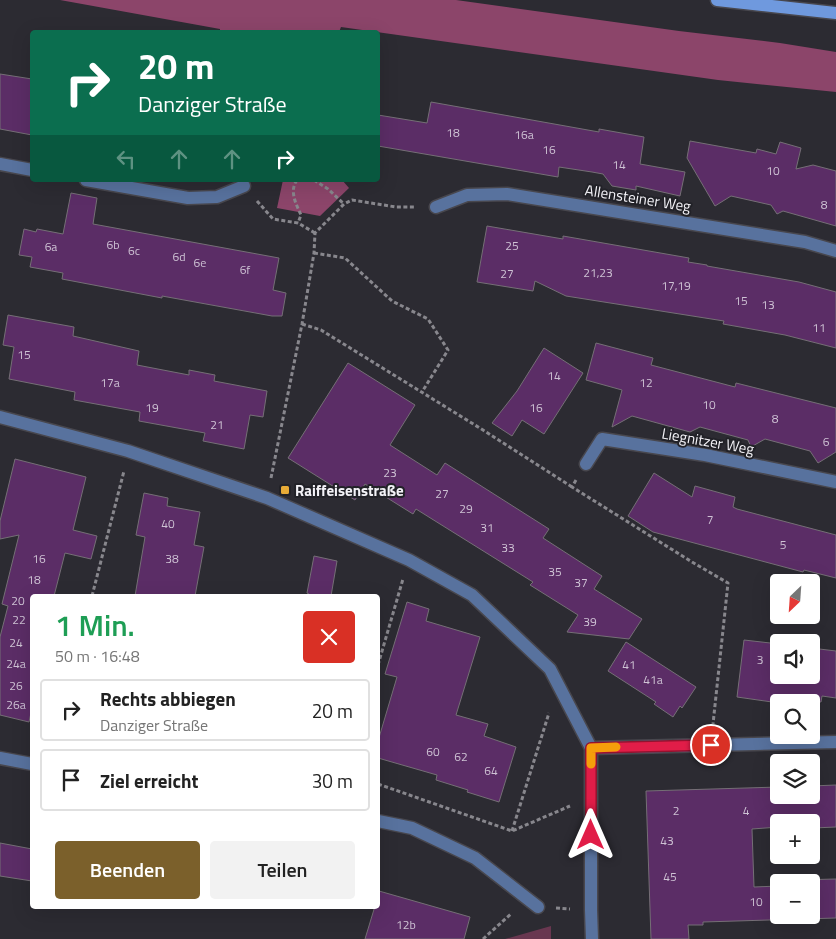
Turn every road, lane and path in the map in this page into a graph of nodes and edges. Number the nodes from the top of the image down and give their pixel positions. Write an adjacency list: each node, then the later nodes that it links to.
1 (716, 0): 2 (main road)
2 (836, 13)
3 (0, 164): 4 (street)
4 (30, 170)
5 (97, 182): 8 (street)
6 (296, 182): 11 (path)
7 (318, 182): 9 (path)
8 (244, 186): 11 (path)
9 (344, 204): 10 (path); 12 (path)
10 (436, 207): 13 (street, Allensteiner Weg)
11 (298, 223): 12 (path)
12 (315, 233): 14 (path)
13 (836, 251)
14 (314, 253): 15 (path); 16 (path)
15 (302, 324): 16 (path); 22 (path)
16 (422, 392): 21 (path)
17 (0, 416): 18 (street)
18 (128, 451): 22 (street); 24 (path)
19 (586, 464): 20 (street, Liegnitzer Weg); 21 (path)
20 (836, 482)
21 (572, 487): 28 (path)
22 (267, 498): 23 (street)
23 (409, 560): 25 (path); 26 (street)
24 (92, 594)
25 (380, 658)
26 (563, 694): 29 (street); 35 (path)
27 (836, 742): 28 (street)
28 (711, 745): 29 (street)
29 (591, 748): 33 (street)
30 (0, 758): 31 (street)
31 (30, 764)
32 (380, 785): 35 (path)
33 (591, 797): 35 (path); 37 (street)
34 (380, 820): 36 (street)
35 (512, 831)
36 (538, 907): 37 (path)
37 (591, 910): 40 (street)
38 (503, 921): 39 (path)
39 (483, 939)
40 (592, 939)

